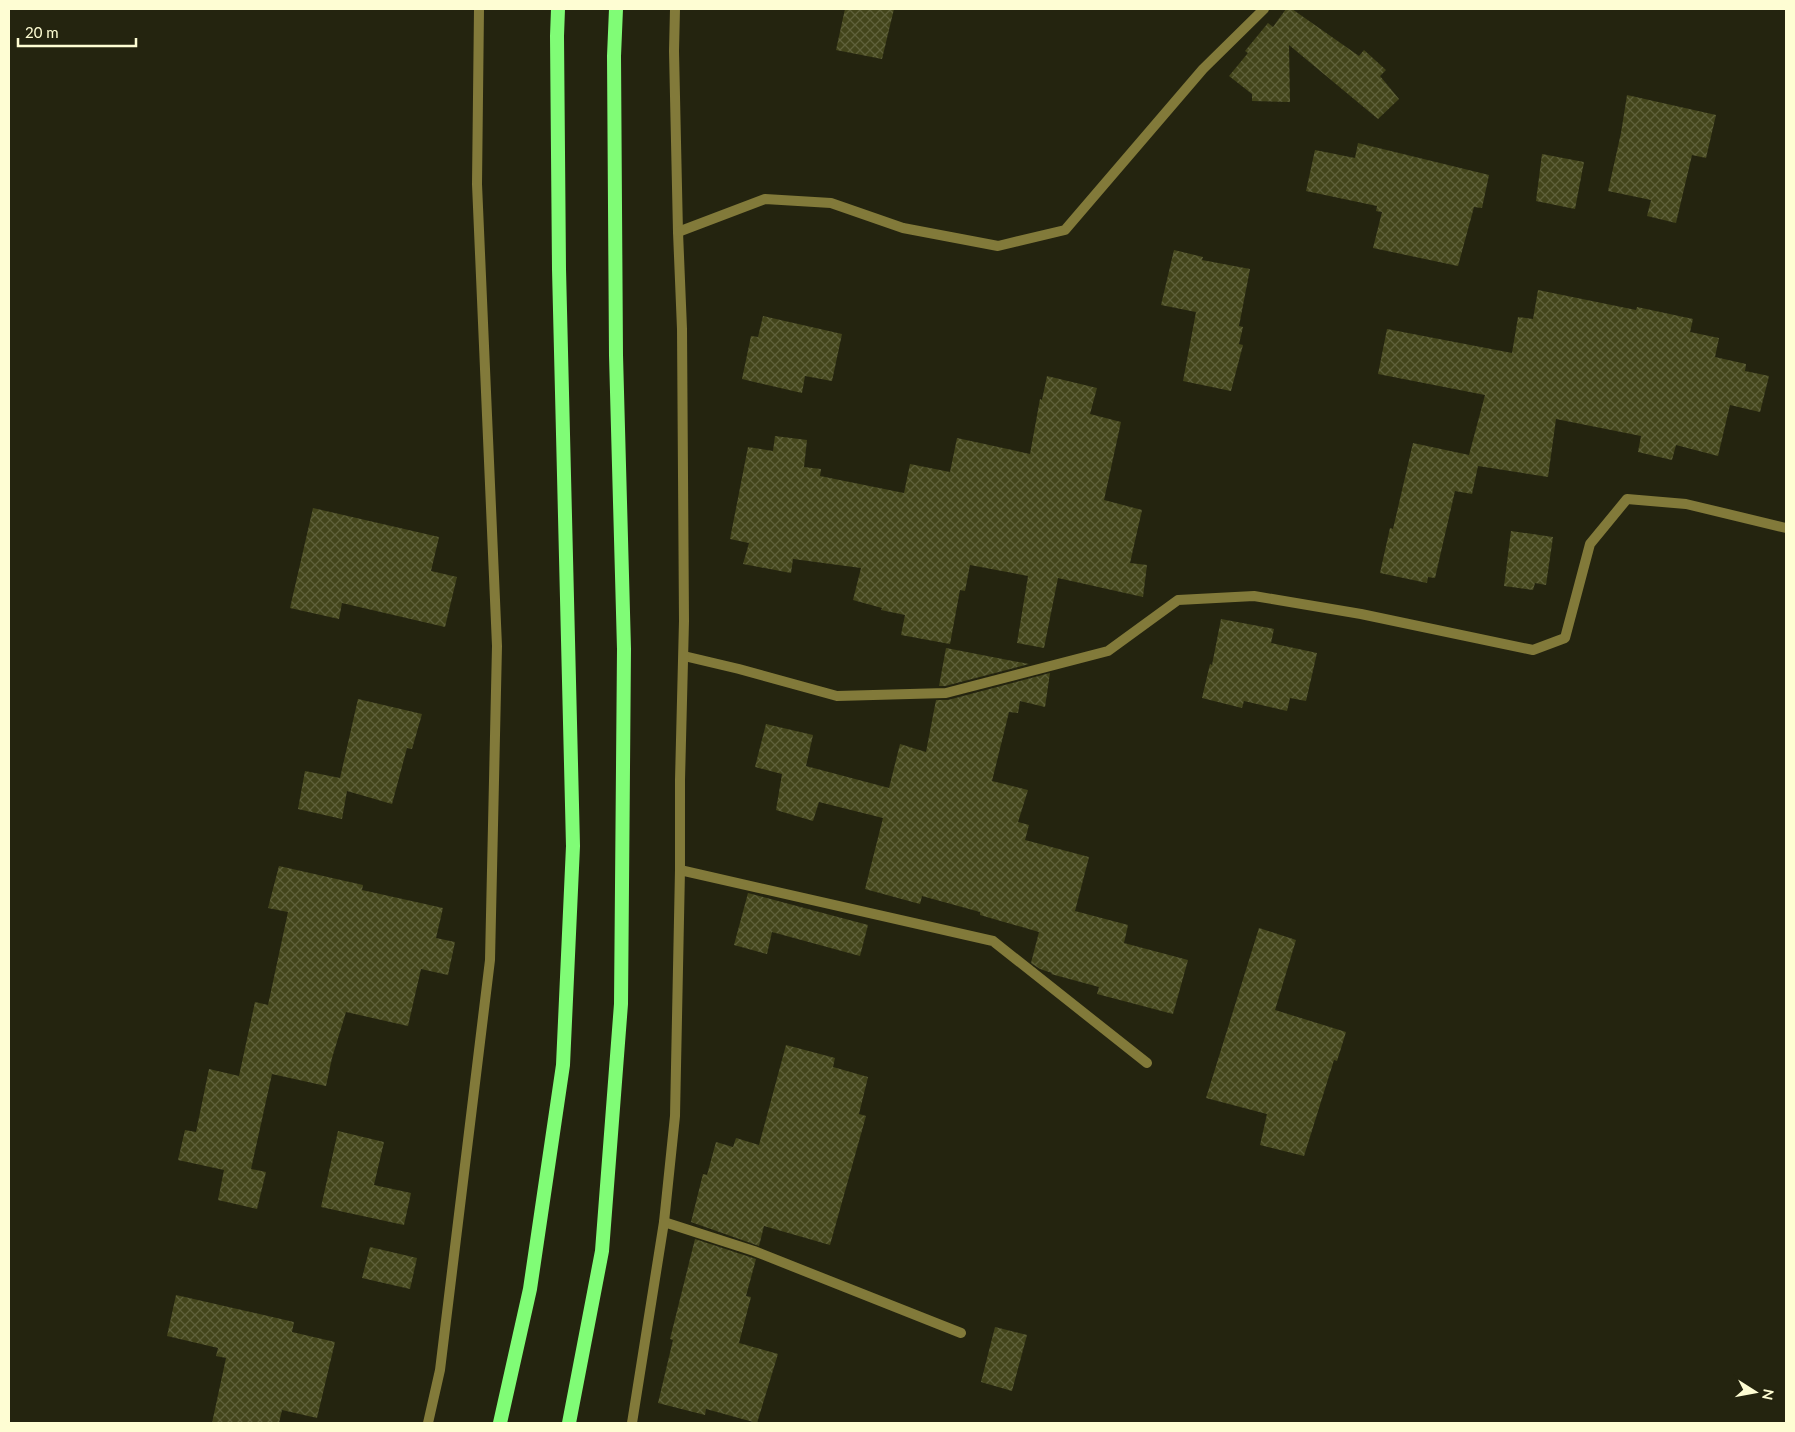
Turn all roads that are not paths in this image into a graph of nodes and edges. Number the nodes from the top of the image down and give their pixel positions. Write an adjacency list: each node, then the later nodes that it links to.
1 (479, 9): 13 (street)
2 (558, 9): 14 (highway)
3 (616, 9): 15 (highway)
4 (675, 9): 6 (street)
5 (1264, 9): 6 (street)
6 (678, 232): 8 (street)
7 (1786, 528): 8 (street)
8 (684, 656): 9 (street)
9 (680, 870): 10 (street); 11 (street)
10 (1147, 1063)
11 (664, 1222): 12 (street); 16 (street)
12 (961, 1333)
13 (428, 1423)
14 (500, 1423)
15 (569, 1423)
16 (632, 1423)

